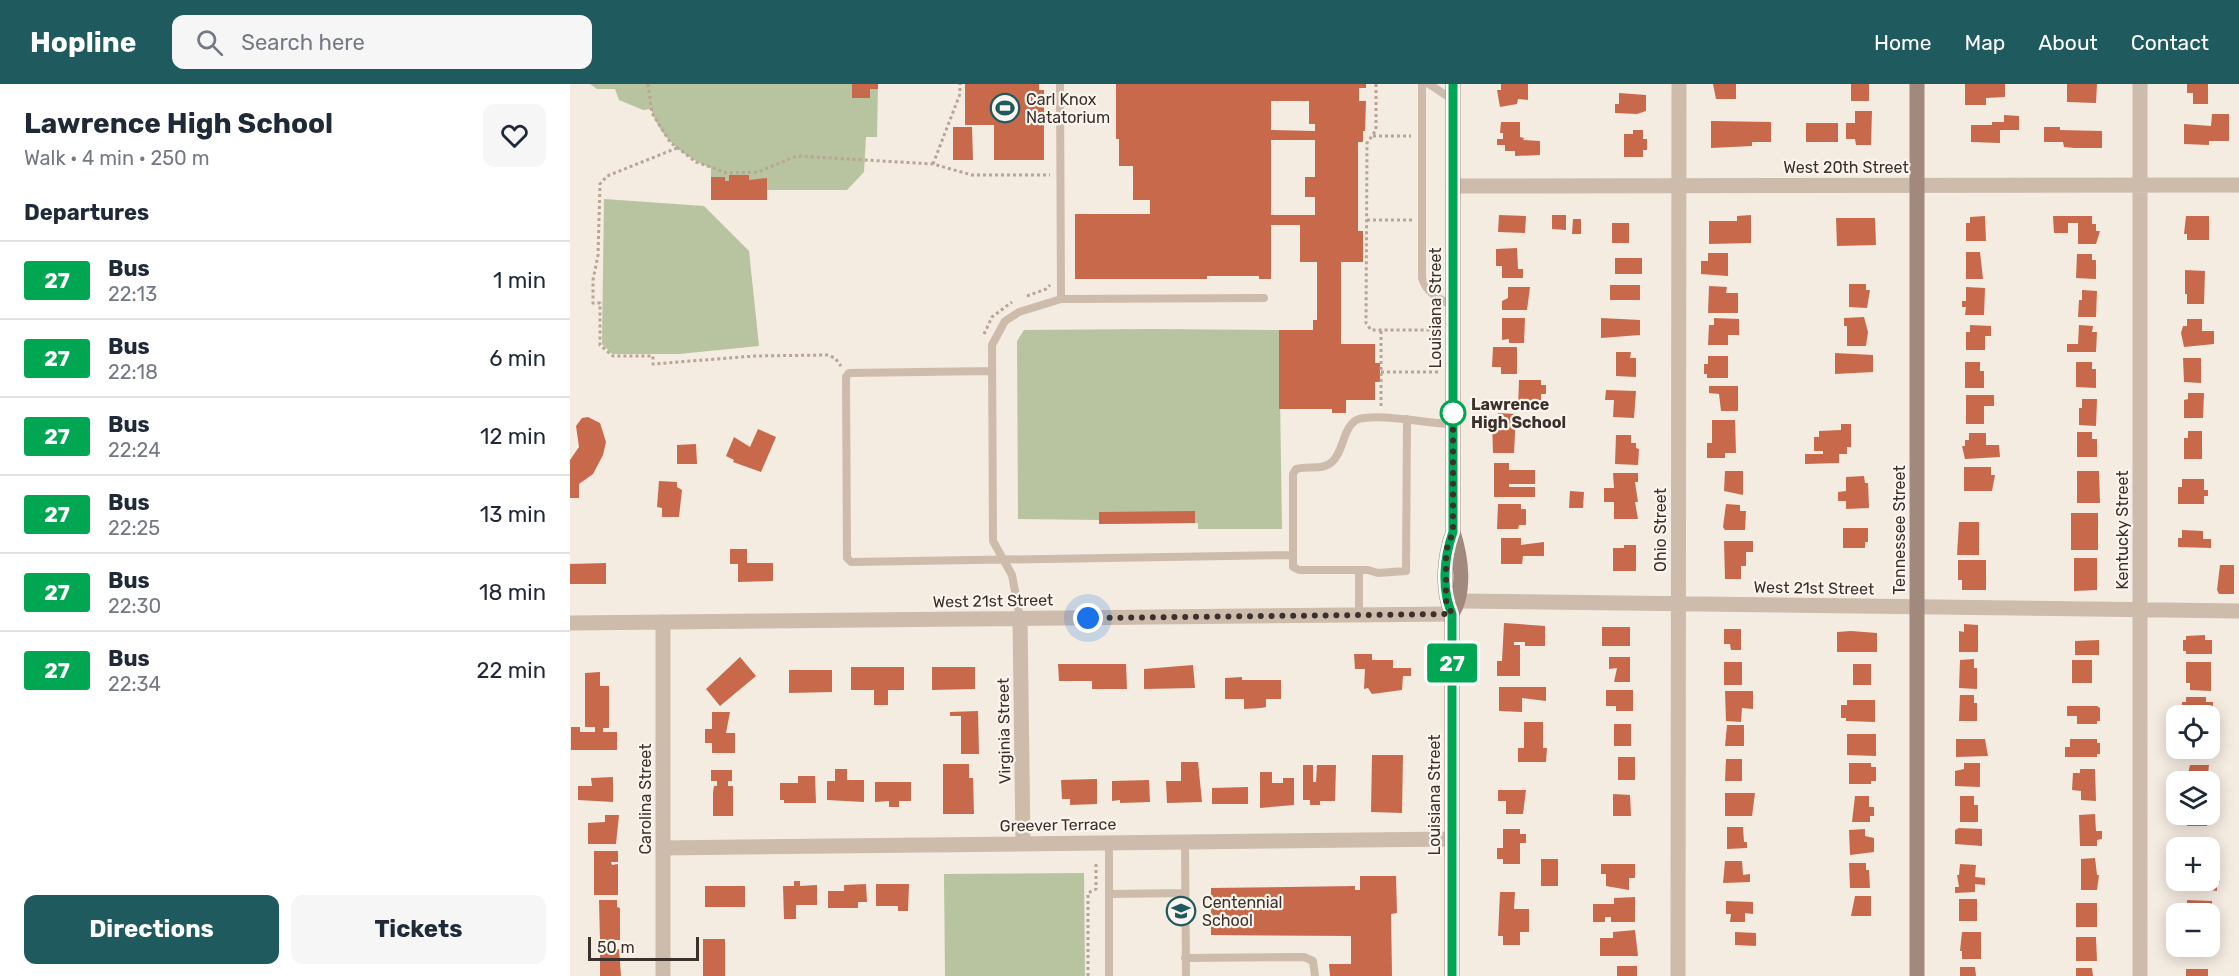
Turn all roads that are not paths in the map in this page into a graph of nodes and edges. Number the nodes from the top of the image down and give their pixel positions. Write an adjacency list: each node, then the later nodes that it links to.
1 (1060, 84): 14 (lane)
2 (1422, 84): 16 (lane)
3 (1429, 84): 8 (lane)
4 (1453, 84): 8 (main road, Louisiana Street)
5 (1678, 84): 12 (street, Ohio Street)
6 (1917, 84): 9 (main road, Tennessee Street)
7 (2140, 84): 13 (street, Kentucky Street)
8 (1453, 100): 11 (main road, Louisiana Street)
9 (1917, 185): 12 (street, West 20th Street); 13 (street, West 20th Street); 24 (main road, Tennessee Street)
10 (2239, 185): 13 (street, West 20th Street)
11 (1453, 186): 12 (street, West 20th Street); 16 (main road, Louisiana Street)
12 (1678, 186): 23 (street, Ohio Street)
13 (2140, 186): 26 (street, Kentucky Street)
14 (1061, 298): 15 (lane); 17 (lane)
15 (1264, 298)
16 (1453, 306): 19 (main road, Louisiana Street)
17 (992, 371): 21 (lane); 21 (lane)
18 (1407, 419): 19 (lane); 20 (lane); 22 (lane)
19 (1453, 424): 25 (main road, Louisiana Street)
20 (1293, 555): 21 (lane); 22 (lane)
21 (1001, 560): 29 (lane)
22 (1364, 570): 28 (lane)
23 (1678, 604): 24 (street, West 21st Street); 25 (street, West 21st Street); 45 (street, Ohio Street)
24 (1917, 607): 26 (street, West 21st Street); 46 (main road, Tennessee Street)
25 (1456, 608): 28 (street, West 21st Street); 32 (main road, Louisiana Street)
26 (2140, 610): 27 (street, West 21st Street); 47 (street, Kentucky Street)
27 (2239, 611)
28 (1359, 615): 29 (street, West 21st Street)
29 (1020, 618): 30 (street, West 21st Street); 35 (street, Virginia Street)
30 (663, 622): 31 (street, West 21st Street); 36 (street, Carolina Street)
31 (570, 623)
32 (1452, 839): 33 (street, Greever Terrace); 44 (main road, Louisiana Street)
33 (1185, 842): 34 (street, Greever Terrace); 37 (lane)
34 (1109, 843): 35 (street, Greever Terrace); 38 (lane)
35 (1023, 844): 36 (street, Greever Terrace)
36 (663, 848): 40 (street, Carolina Street)
37 (1185, 893): 38 (lane); 39 (lane)
38 (1109, 894): 41 (lane)
39 (1185, 958): 42 (lane); 43 (lane)
40 (663, 976)
41 (1109, 976)
42 (1186, 976)
43 (1315, 976)
44 (1452, 976)
45 (1678, 976)
46 (1917, 976)
47 (2140, 976)

